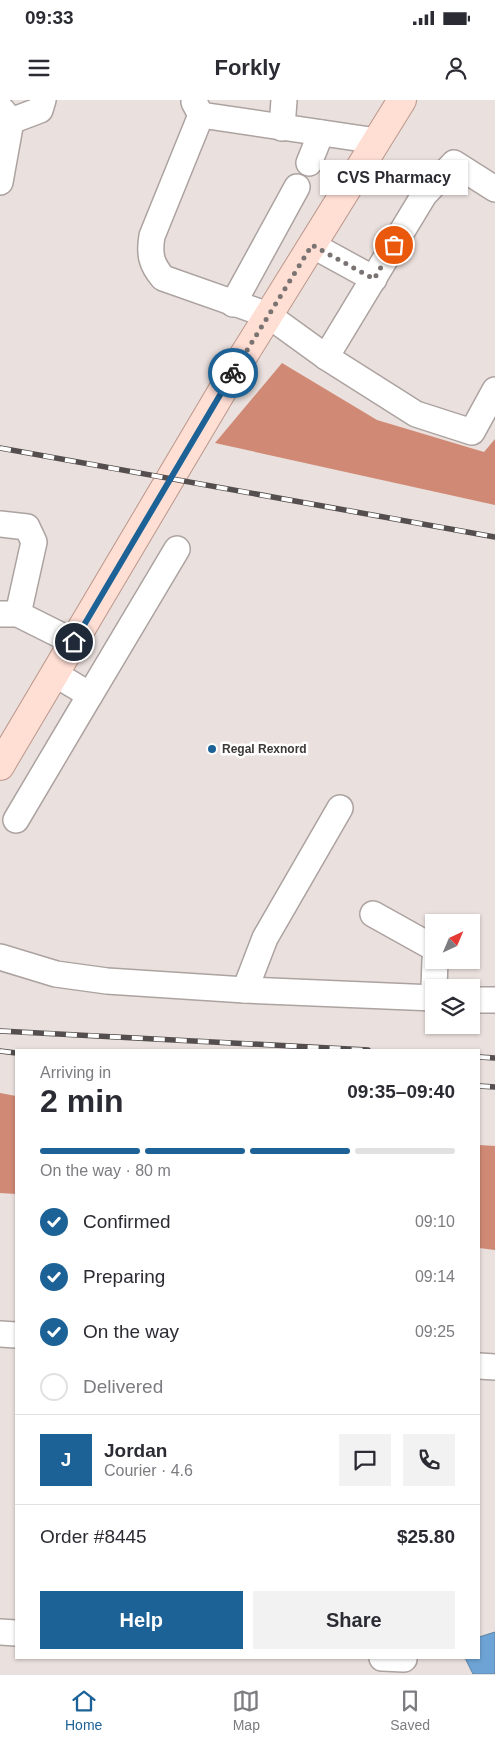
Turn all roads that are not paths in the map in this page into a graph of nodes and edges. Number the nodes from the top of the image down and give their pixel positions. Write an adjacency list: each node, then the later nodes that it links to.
1 (43, 100): 5 (street)
2 (284, 100): 6 (street)
3 (402, 100): 8 (main road)
4 (198, 108): 6 (street); 15 (street)
5 (4, 116): 10 (street)
6 (282, 128): 7 (street)
7 (321, 133): 8 (street); 9 (street)
8 (377, 141): 13 (main road)
9 (309, 163)
10 (0, 182)
11 (297, 187): 15 (street)
12 (495, 189): 14 (street)
13 (312, 245): 14 (street); 16 (main road)
14 (374, 279): 17 (street)
15 (233, 304): 16 (street)
16 (268, 315): 17 (street); 22 (main road)
17 (326, 357): 18 (street)
18 (495, 390)
19 (0, 524): 21 (street)
20 (177, 549): 24 (street)
21 (9, 614): 22 (street)
22 (74, 642): 23 (main road)
23 (55, 674): 24 (street); 25 (main road)
24 (90, 695): 27 (street)
25 (0, 766)
26 (340, 808): 31 (street)
27 (16, 820)
28 (373, 914): 29 (street)
29 (425, 943)
30 (0, 957): 31 (street)
31 (245, 990): 32 (street)
32 (425, 998)
33 (480, 1000): 34 (street)
34 (495, 1000)
35 (0, 1334): 36 (street)
36 (15, 1335)
37 (480, 1366): 38 (street)
38 (495, 1367)
39 (0, 1632): 40 (street)
40 (15, 1633)

